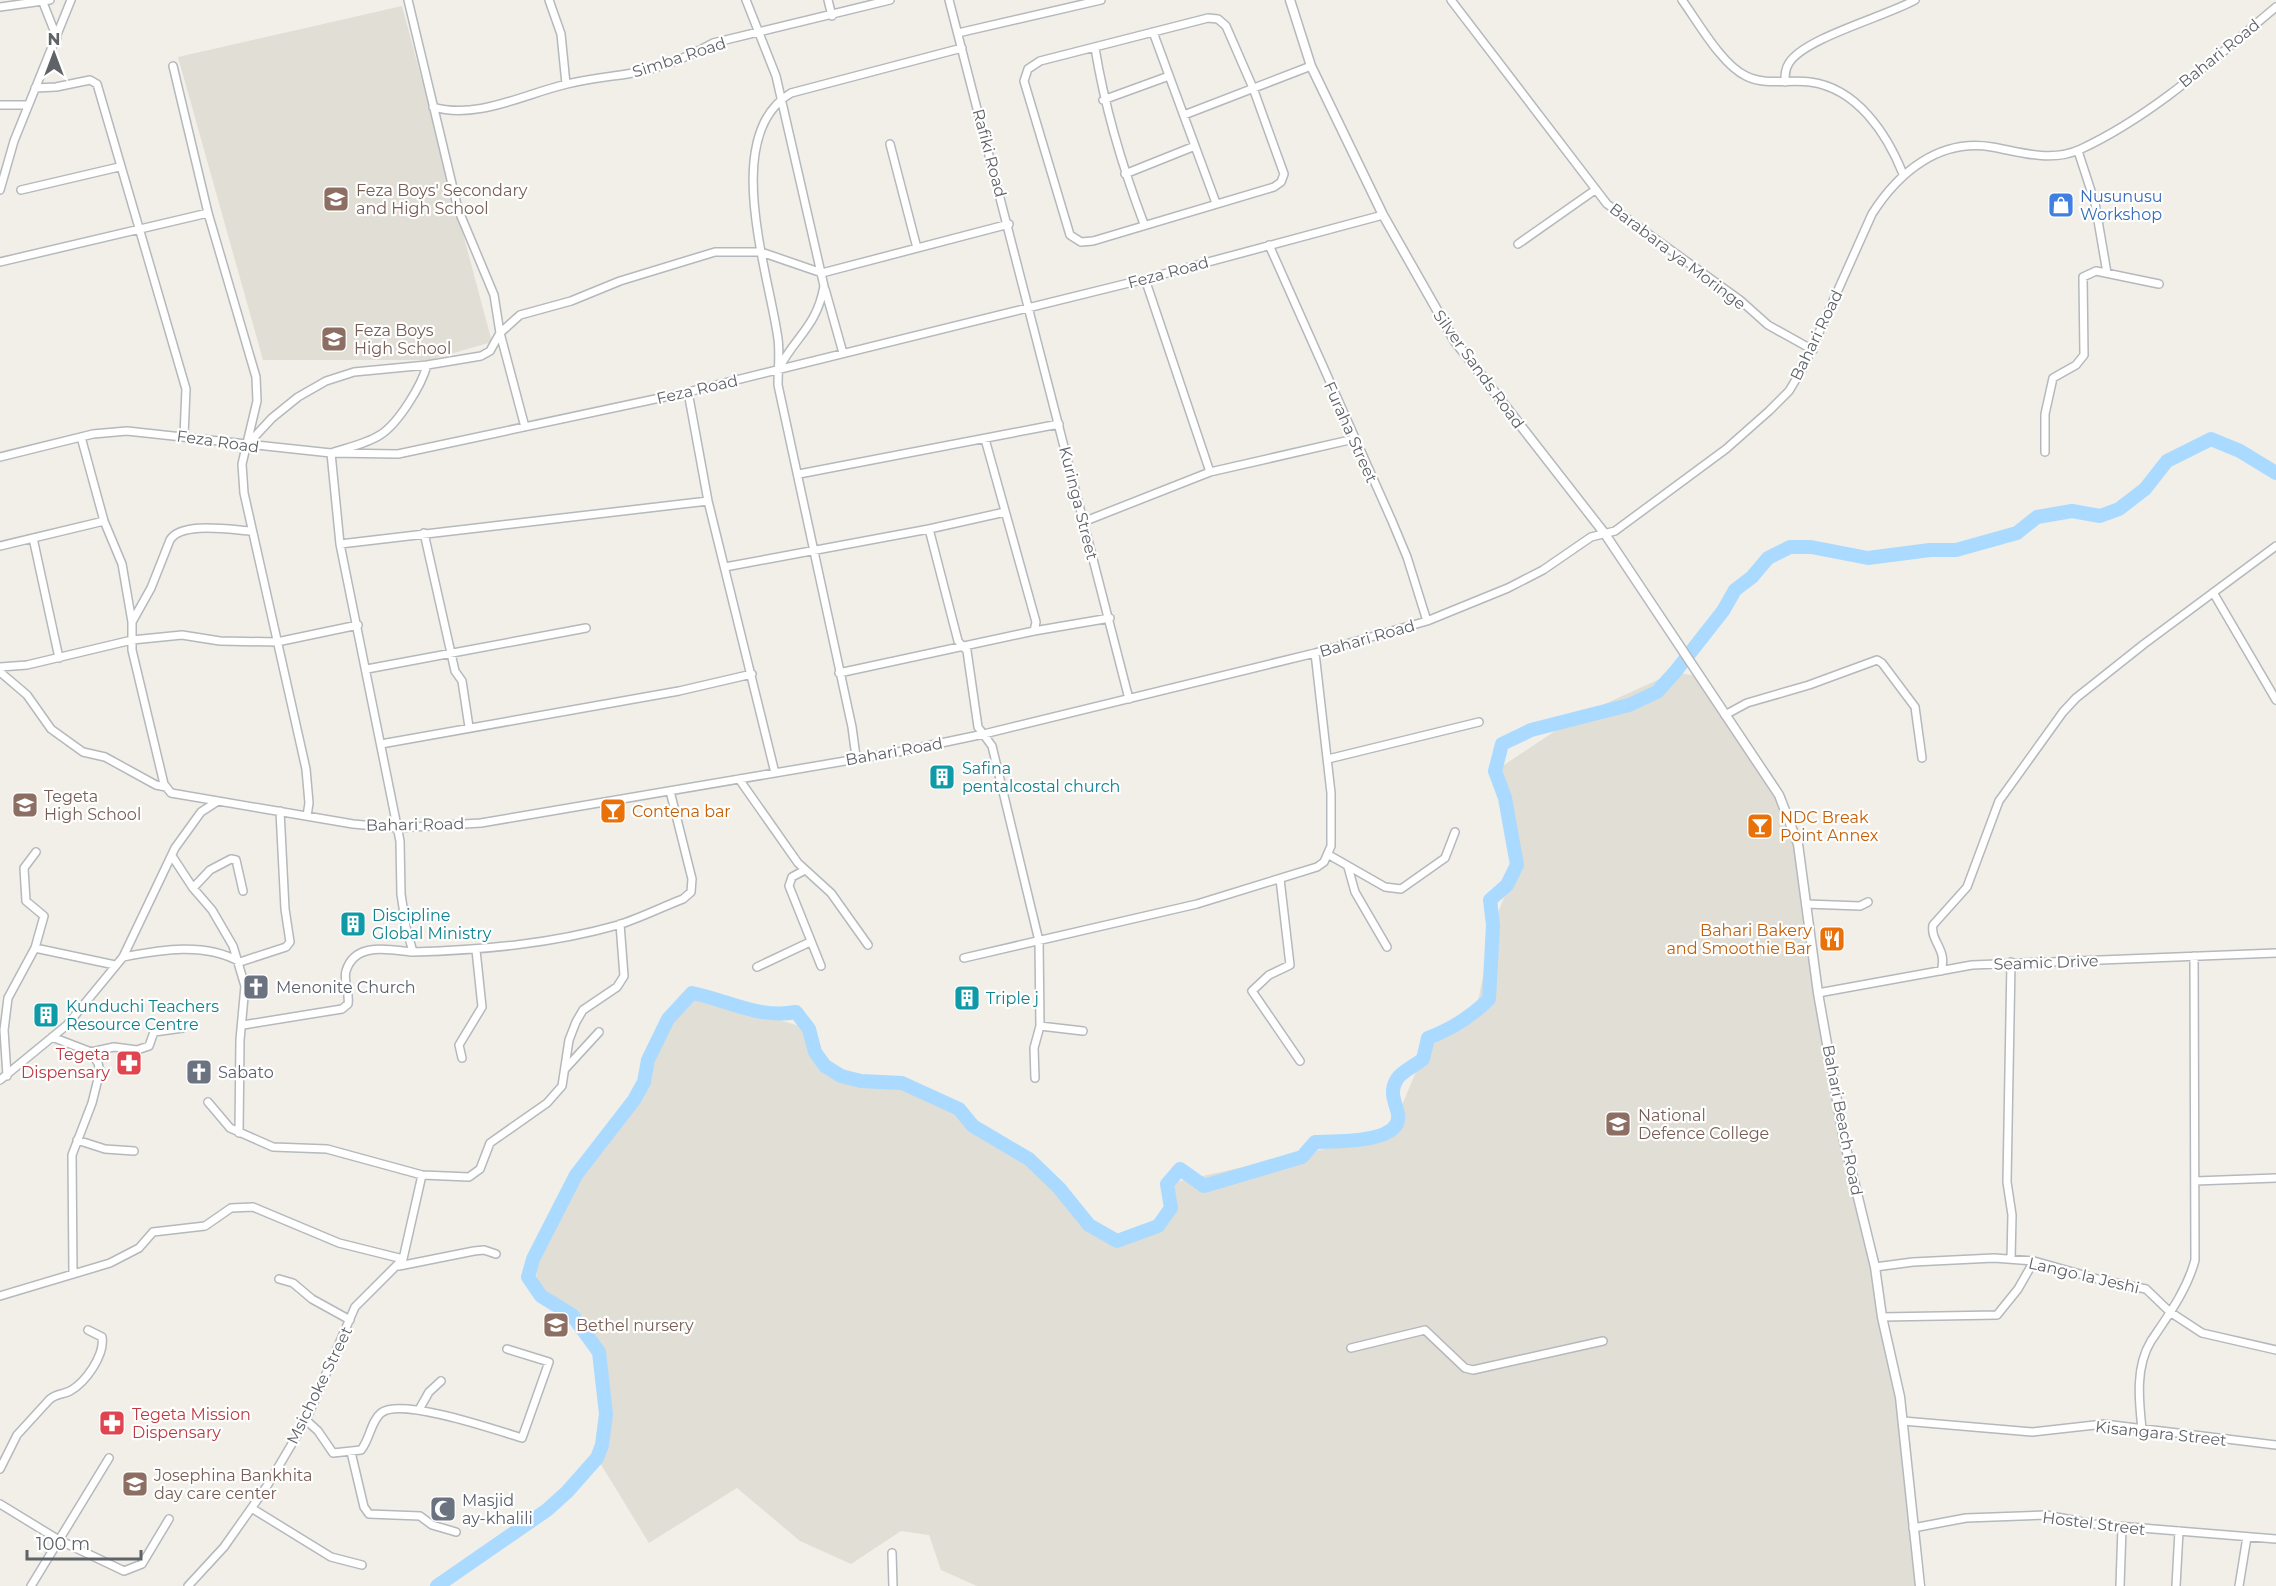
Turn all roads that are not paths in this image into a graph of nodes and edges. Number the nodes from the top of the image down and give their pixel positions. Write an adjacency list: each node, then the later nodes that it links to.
1 (71, 0): 20 (street)
2 (408, 0): 34 (street)
3 (549, 0): 27 (street)
4 (746, 0): 18 (street)
5 (828, 0): 16 (street)
6 (890, 0): 16 (street, Simba Road)
7 (949, 0): 19 (street, Rafiki Road)
8 (1101, 0): 19 (street)
9 (1290, 0): 24 (street, Silver Sands Road)
10 (1450, 0): 44 (street, Barabara ya Moringe)
11 (1682, 0): 26 (street)
12 (1915, 0): 26 (street)
13 (45, 1): 15 (street); 20 (street)
14 (2276, 7): 38 (street, Bahari Road)
15 (0, 8)
16 (832, 16): 18 (street, Simba Road)
17 (1153, 32): 22 (street); 25 (street); 29 (street)
18 (760, 33): 27 (street, Simba Road); 30 (street)
19 (958, 33): 21 (street, Rafiki Road)
20 (57, 38): 28 (street)
21 (962, 48): 30 (street); 48 (street, Rafiki Road)
22 (1095, 48): 31 (street); 49 (street)
23 (173, 66): 46 (street)
24 (1311, 66): 29 (street); 47 (street, Silver Sands Road)
25 (1169, 76): 31 (street); 35 (street)
26 (1785, 82): 41 (street)
27 (566, 84): 34 (street, Simba Road)
28 (35, 88): 33 (street); 39 (street)
29 (1253, 88): 35 (street); 45 (street)
30 (780, 99): 54 (street); 56 (street)
31 (1103, 100): 40 (street)
32 (0, 105): 33 (street)
33 (27, 105): 42 (street)
34 (433, 107): 62 (street)
35 (1184, 115): 37 (street)
36 (890, 144): 53 (street)
37 (1195, 146): 40 (street); 45 (street)
38 (2078, 151): 41 (street, Bahari Road); 57 (street)
39 (119, 167): 43 (street); 50 (street)
40 (1125, 174): 49 (street)
41 (1903, 174): 63 (street, Bahari Road)
42 (0, 190)
43 (21, 190)
44 (1595, 190): 51 (street); 63 (street, Barabara ya Moringe)
45 (1216, 203): 49 (street)
46 (208, 213): 50 (street); 74 (street)
47 (1383, 215): 52 (street, Feza Road); 87 (street, Silver Sands Road)
48 (1009, 224): 53 (street); 61 (street, Rafiki Road)
49 (1144, 224)
50 (138, 229): 55 (street); 71 (street)
51 (1518, 244)
52 (1269, 245): 58 (street, Feza Road); 73 (street, Furaha Street)
53 (917, 248): 56 (street)
54 (761, 252): 56 (street); 62 (street); 66 (street)
55 (0, 262)
56 (822, 273): 60 (street)
57 (2107, 273): 59 (street); 75 (street)
58 (1145, 279): 61 (street, Feza Road); 78 (street)
59 (2159, 284)
60 (824, 286): 64 (street); 66 (street)
61 (1028, 307): 64 (street, Feza Road); 68 (street, Kuringa Street)
62 (500, 333): 65 (street); 69 (street)
63 (1813, 350): 87 (street, Bahari Road)
64 (843, 353): 66 (street, Feza Road)
65 (427, 365): 74 (street); 76 (street)
66 (778, 369): 67 (street, Feza Road); 79 (street)
67 (688, 392): 69 (street, Feza Road); 80 (street)
68 (1059, 424): 72 (street); 83 (street, Kuringa Street)
69 (525, 427): 76 (street, Feza Road)
70 (81, 436): 71 (street, Feza Road); 77 (street, Feza Road); 82 (street)
71 (184, 436): 74 (street, Feza Road)
72 (985, 439): 79 (street); 81 (street)
73 (1354, 440): 78 (street); 96 (street, Furaha Street)
74 (246, 446): 76 (street, Feza Road); 85 (street)
75 (2045, 452)
76 (331, 453): 89 (street)
77 (0, 457)
78 (1210, 472): 83 (street)
79 (799, 474): 92 (street)
80 (708, 501): 86 (street); 93 (street)
81 (1005, 512): 84 (street); 100 (street)
82 (104, 521): 88 (street); 97 (street)
83 (1083, 522): 95 (street, Kuringa Street)
84 (929, 529): 92 (street); 103 (street)
85 (252, 531): 97 (street); 102 (street)
86 (424, 533): 89 (street); 104 (street)
87 (1605, 534): 96 (street, Bahari Road); 112 (street, Silver Sands Road)
88 (33, 538): 90 (street); 106 (street)
89 (340, 544): 98 (street)
90 (0, 546)
91 (2276, 546): 94 (street)
92 (814, 550): 93 (street); 110 (street)
93 (725, 567): 111 (street)
94 (2214, 594): 114 (street); 159 (street)
95 (1110, 618): 100 (street); 113 (street, Kuringa Street)
96 (1427, 621): 105 (street, Bahari Road)
97 (132, 622): 101 (street)
98 (358, 625): 102 (street); 108 (street)
99 (586, 628): 104 (street)
100 (1034, 631): 103 (street)
101 (132, 639): 102 (street); 106 (street); 125 (street)
102 (277, 642): 129 (street)
103 (963, 646): 110 (street); 118 (street)
104 (451, 653): 108 (street); 117 (street)
105 (1315, 653): 113 (street, Bahari Road); 122 (street)
106 (59, 658): 107 (street)
107 (0, 668)
108 (367, 669): 119 (street)
109 (0, 672): 125 (street, Bahari Road)
110 (839, 673): 120 (street)
111 (752, 674): 117 (street); 123 (street)
112 (1701, 677): 115 (street, Bahari Beach Road)
113 (1129, 699): 118 (street, Bahari Road)
114 (2276, 700)
115 (1725, 715): 121 (street); 141 (street, Bahari Beach Road)
116 (1479, 722): 122 (street)
117 (469, 728): 119 (street)
118 (984, 734): 120 (street, Bahari Road); 143 (street)
119 (381, 744): 130 (street)
120 (856, 757): 123 (street, Bahari Road)
121 (1922, 758)
122 (1328, 759): 133 (street)
123 (775, 773): 124 (street, Bahari Road)
124 (739, 779): 126 (street, Bahari Road); 136 (street)
125 (166, 788): 127 (street, Bahari Road)
126 (670, 791): 130 (street, Bahari Road); 142 (street)
127 (218, 801): 128 (street, Bahari Road); 134 (street)
128 (280, 812): 129 (street, Bahari Road); 154 (street)
129 (307, 816): 130 (street, Bahari Road)
130 (397, 828): 149 (street)
131 (1455, 831): 135 (street)
132 (36, 852): 147 (street)
133 (1329, 855): 135 (street); 137 (street)
134 (172, 856): 138 (street); 152 (street)
135 (1347, 867): 146 (street)
136 (805, 870): 144 (street); 145 (street)
137 (1280, 879): 143 (street); 169 (street)
138 (193, 888): 139 (street); 154 (street)
139 (243, 891)
140 (1868, 902): 141 (street)
141 (1806, 904): 160 (street, Bahari Beach Road)
142 (620, 924): 148 (street); 170 (street)
143 (1039, 941): 153 (street); 162 (street)
144 (810, 942): 157 (street); 158 (street)
145 (868, 945)
146 (1387, 947)
147 (34, 948): 156 (street); 171 (street)
148 (476, 950): 149 (street); 168 (street)
149 (413, 952): 161 (street)
150 (2276, 953): 151 (street, Seamic Drive)
151 (2194, 956): 155 (street, Seamic Drive); 180 (street)
152 (123, 957): 154 (street); 156 (street)
153 (964, 958)
154 (240, 962): 161 (street)
155 (2011, 962): 159 (street, Seamic Drive); 182 (street)
156 (115, 965): 166 (street)
157 (821, 966)
158 (757, 967)
159 (1941, 971): 160 (street, Seamic Drive)
160 (1818, 993): 185 (street, Bahari Beach Road)
161 (243, 1025): 175 (street)
162 (1040, 1026): 164 (street); 172 (street)
163 (183, 1028): 167 (street)
164 (1083, 1031)
165 (599, 1032): 170 (street)
166 (52, 1037): 167 (street); 171 (street)
167 (91, 1052): 176 (street)
168 (462, 1058)
169 (1300, 1061)
170 (566, 1068): 178 (street)
171 (7, 1076): 173 (street)
172 (1035, 1078)
173 (0, 1080)
174 (208, 1102): 175 (street)
175 (240, 1133): 178 (street)
176 (77, 1140): 177 (street); 186 (street)
177 (134, 1151)
178 (423, 1175): 184 (street)
179 (2276, 1178): 180 (street)
180 (2195, 1181): 189 (street)
181 (496, 1254): 184 (street)
182 (2012, 1259): 183 (street, Lango la Jeshi); 185 (street, Lango la Jeshi)
183 (2034, 1261): 189 (street, Lango la Jeshi); 190 (street)
184 (401, 1262): 186 (street); 191 (street, Msichoke Street)
185 (1875, 1267): 190 (street, Bahari Beach Road)
186 (73, 1273): 188 (street)
187 (279, 1279): 191 (street)
188 (0, 1296)
189 (2170, 1312): 196 (street, Lango la Jeshi); 201 (street)
190 (1882, 1317): 200 (street, Bahari Beach Road)
191 (350, 1320): 199 (street, Msichoke Street)
192 (88, 1330): 205 (street)
193 (1603, 1341): 194 (street)
194 (1351, 1348)
195 (507, 1349): 198 (street)
196 (2276, 1350)
197 (441, 1381): 198 (street)
198 (420, 1408): 203 (street)
199 (306, 1420): 203 (street); 207 (street, Msichoke Street)
200 (1903, 1421): 201 (street, Kisangara Street); 210 (street, Bahari Beach Road)
201 (2142, 1429): 202 (street, Kisangara Street)
202 (2276, 1445)
203 (351, 1452): 212 (street)
204 (109, 1458): 215 (street)
205 (0, 1469)
206 (0, 1504): 215 (street)
207 (253, 1509): 217 (street); 219 (street, Msichoke Street)
208 (169, 1519): 215 (street)
209 (2122, 1527): 210 (street, Hostel Street); 211 (street, Hostel Street); 222 (street)
210 (1913, 1528): 221 (street, Bahari Beach Road)
211 (2179, 1531): 213 (street, Hostel Street); 223 (street)
212 (456, 1532)
213 (2247, 1537): 214 (street, Hostel Street); 224 (street)
214 (2276, 1539)
215 (60, 1540): 218 (street)
216 (892, 1553): 220 (street)
217 (362, 1565)
218 (31, 1586)
219 (189, 1586)
220 (893, 1586)
221 (1920, 1586)
222 (2120, 1586)
223 (2176, 1586)
224 (2239, 1586)

